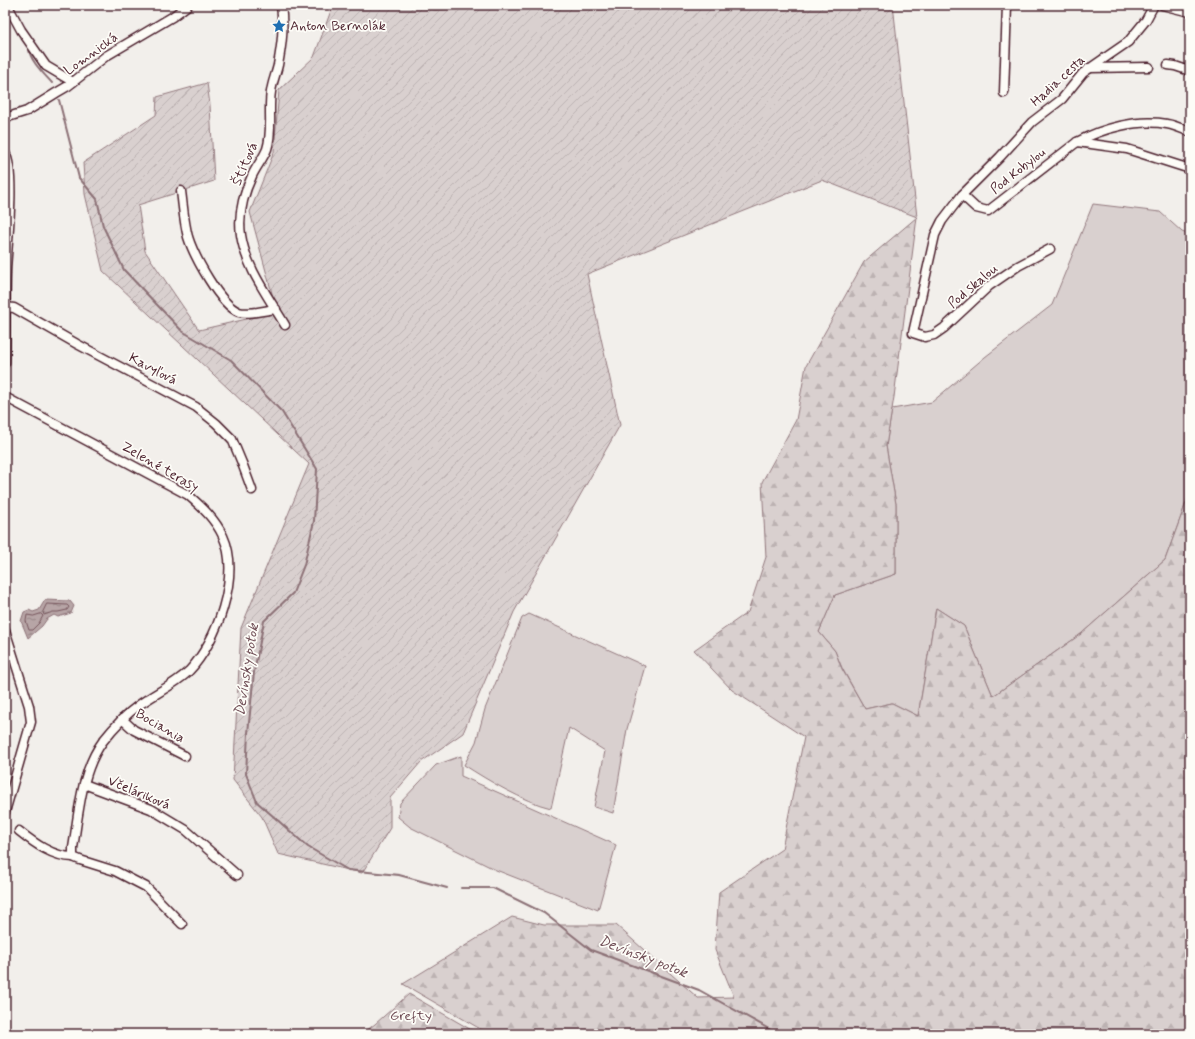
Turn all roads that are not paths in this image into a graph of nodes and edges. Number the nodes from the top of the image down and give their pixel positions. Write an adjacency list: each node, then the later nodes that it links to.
1 (188, 5): 12 (street, Lomnická)
2 (281, 5): 23 (street, Štítová)
3 (1007, 5): 13 (street)
4 (1154, 5): 10 (street, Hadia cesta)
5 (1162, 5): 7 (street)
6 (5, 6): 12 (street)
7 (1190, 12)
8 (1168, 65): 11 (street)
9 (1149, 67): 10 (street)
10 (1089, 68): 20 (street, Hadia cesta)
11 (1190, 72)
12 (73, 82): 14 (street, Lomnická)
13 (1004, 93)
14 (5, 118)
15 (1190, 132): 16 (street, Pod Kobylou)
16 (1077, 142): 18 (street); 20 (street, Pod Kobylou)
17 (5, 153): 22 (street)
18 (1190, 169)
19 (181, 191): 23 (street)
20 (962, 194): 21 (street, Pod skalou)
21 (1050, 249)
22 (6, 307): 25 (street); 27 (street, Kavyľová)
23 (276, 309): 24 (street, Štítová)
24 (285, 324)
25 (5, 363)
26 (5, 398): 29 (street, Zelené terasy)
27 (252, 490)
28 (5, 630): 32 (street)
29 (122, 719): 30 (street, Bociania); 31 (street, Zelené terasy)
30 (185, 756)
31 (84, 784): 34 (street, Zelené terasy); 35 (street, Včeláriková)
32 (5, 812)
33 (19, 831): 34 (street)
34 (73, 857): 36 (street)
35 (237, 875)
36 (182, 924)

